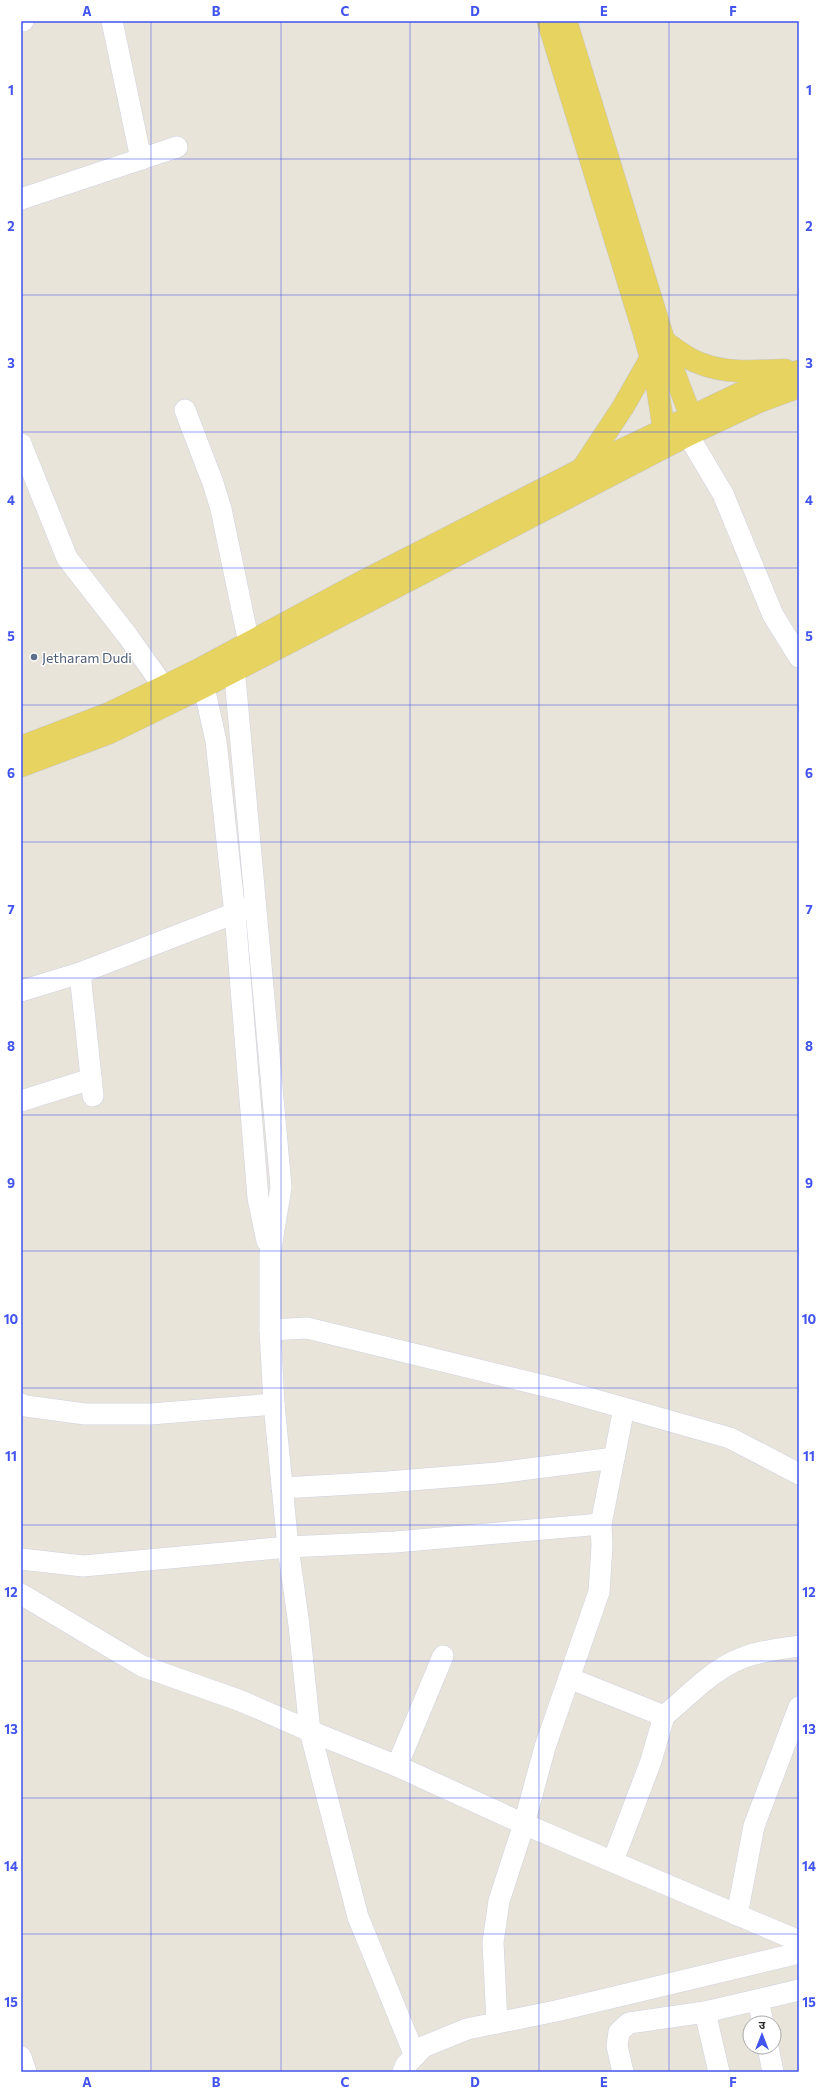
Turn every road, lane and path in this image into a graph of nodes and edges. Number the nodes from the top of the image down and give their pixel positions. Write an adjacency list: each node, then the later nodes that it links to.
1 (112, 21): 5 (street)
2 (548, 21): 8 (main road)
3 (566, 21): 7 (main road)
4 (177, 147): 5 (street)
5 (141, 159): 6 (street)
6 (21, 199)
7 (665, 342): 9 (main road); 12 (main road)
8 (651, 358): 13 (main road); 15 (main road)
9 (799, 370): 12 (main road)
10 (799, 387): 12 (main road)
11 (185, 410): 16 (street)
12 (691, 427): 13 (main road); 17 (street)
13 (665, 438): 15 (main road); 16 (main road)
14 (21, 444): 19 (street)
15 (582, 469): 16 (main road)
16 (239, 655): 18 (main road); 22 (street)
17 (799, 656)
18 (203, 678): 19 (main road); 21 (main road); 23 (street)
19 (164, 687): 20 (main road)
20 (21, 747)
21 (21, 766)
22 (256, 905): 23 (street); 27 (street)
23 (235, 914): 24 (street); 27 (street)
24 (80, 973): 25 (street); 26 (street)
25 (21, 991)
26 (21, 1101)
27 (270, 1254): 28 (street)
28 (270, 1330): 30 (street); 31 (street)
29 (21, 1404): 30 (street)
30 (274, 1404): 34 (street)
31 (624, 1408): 32 (street); 33 (street)
32 (614, 1458): 34 (street); 35 (street)
33 (799, 1474)
34 (282, 1488): 36 (street)
35 (600, 1524): 36 (street); 41 (street)
36 (288, 1547): 37 (street); 44 (street)
37 (21, 1559)
38 (21, 1594): 44 (street)
39 (799, 1646): 43 (street)
40 (443, 1656): 45 (street)
41 (569, 1678): 43 (street); 46 (street)
42 (799, 1707): 48 (street)
43 (664, 1716): 47 (street)
44 (310, 1731): 45 (street); 58 (street)
45 (397, 1766): 46 (street)
46 (524, 1824): 47 (street); 55 (street)
47 (613, 1861): 48 (street)
48 (737, 1915): 49 (street)
49 (799, 1940)
50 (799, 1953): 55 (street)
51 (799, 1990): 52 (street)
52 (758, 2000): 53 (street); 54 (street)
53 (705, 2012): 60 (street); 61 (street)
54 (761, 2015)
55 (497, 2023): 58 (street)
56 (770, 2055): 62 (street)
57 (21, 2057): 59 (street)
58 (403, 2066)
59 (26, 2072)
60 (623, 2072)
61 (719, 2072)
62 (773, 2072)

